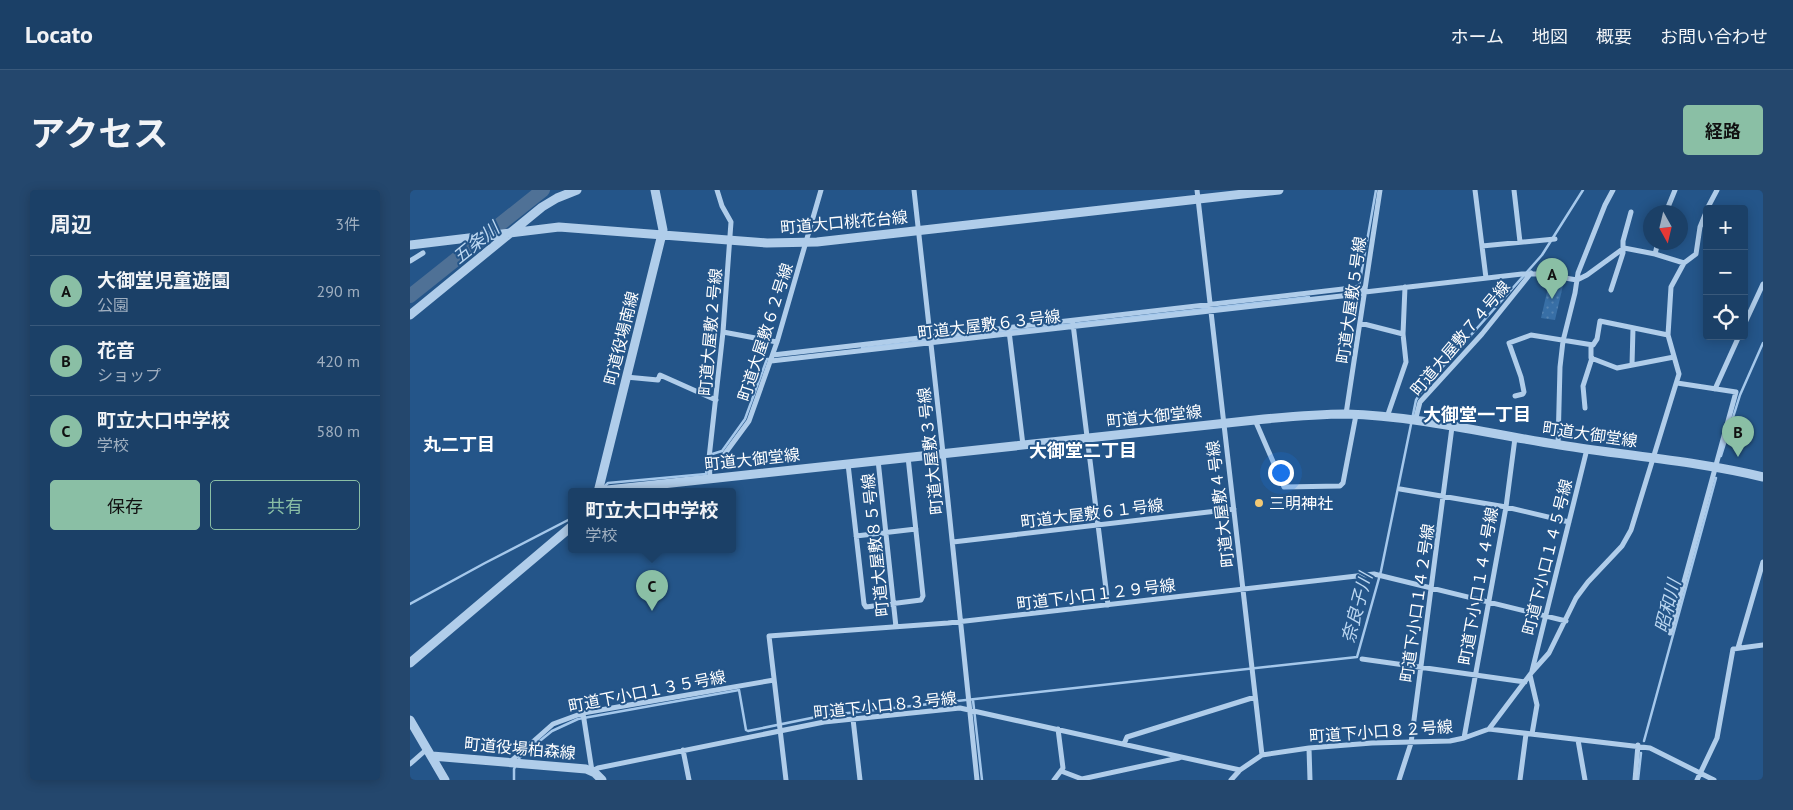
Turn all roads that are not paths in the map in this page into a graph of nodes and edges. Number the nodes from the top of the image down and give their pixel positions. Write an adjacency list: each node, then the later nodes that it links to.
1 (577, 190): 19 (street)
2 (655, 190): 20 (street, 町道役場南線)
3 (717, 190): 22 (street, 町道大屋敷２号線)
4 (821, 190): 24 (street, 町道大屋敷６２号線)
5 (914, 190): 18 (street, 町道大屋敷３号線)
6 (1279, 190): 13 (street, 町道大口桃花台線)
7 (1380, 190): 39 (street, 町道大屋敷５号線)
8 (1475, 190): 26 (street)
9 (1514, 190): 23 (street)
10 (1613, 190): 35 (street)
11 (1675, 190): 14 (street)
12 (1717, 190): 15 (street)
13 (1198, 195): 18 (street, 町道大口桃花台線); 40 (street, 町道大屋敷４号線)
14 (1669, 205)
15 (1709, 205)
16 (1631, 212): 27 (street)
17 (1703, 219): 32 (street)
18 (919, 231): 24 (street, 町道大口桃花台線); 53 (street, 町道大屋敷３号線)
19 (505, 233): 20 (street, 町道大口桃花台線); 25 (street, 町道大口桃花台線); 42 (street)
20 (662, 235): 22 (street, 町道大口桃花台線); 64 (street, 町道役場南線)
21 (1555, 239): 23 (street)
22 (730, 240): 24 (street, 町道大口桃花台線); 49 (street, 町道大屋敷２号線)
23 (1520, 242): 26 (street)
24 (806, 243): 56 (street, 町道大屋敷６２号線)
25 (410, 245)
26 (1482, 246): 34 (street)
27 (1624, 248): 30 (street); 35 (street); 38 (street)
28 (1656, 250): 30 (street)
29 (423, 253): 31 (street)
30 (1655, 254): 32 (street)
31 (410, 261)
32 (1684, 264): 52 (street)
33 (1531, 273): 34 (street); 35 (street); 73 (street, 町道大屋敷７４号線)
34 (1486, 278): 37 (street)
35 (1577, 280): 55 (street)
36 (1763, 284): 43 (street)
37 (1405, 287): 39 (street); 51 (street)
38 (1612, 290)
39 (1364, 292): 40 (street); 41 (street, 町道大屋敷６３号線); 45 (street, 町道大屋敷５号線)
40 (1210, 305): 41 (street, 町道大屋敷４号線); 44 (street)
41 (1211, 311): 46 (street, 町道大屋敷６３号線); 74 (street, 町道大屋敷４号線)
42 (410, 315)
43 (1748, 316)
44 (1073, 321): 46 (street); 47 (street)
45 (1360, 323): 51 (street); 70 (street, 町道大屋敷５号線)
46 (1074, 327): 50 (street, 町道大屋敷６３号線); 76 (street)
47 (1009, 328): 50 (street); 53 (street)
48 (1633, 328): 52 (street); 58 (street); 63 (street)
49 (723, 332): 56 (street); 68 (street, 町道大屋敷２号線)
50 (1010, 334): 57 (street, 町道大屋敷６３号線); 78 (street)
51 (1403, 334): 71 (street)
52 (1668, 335): 60 (street)
53 (930, 337): 57 (street, 町道大屋敷３号線); 59 (street)
54 (1737, 340): 66 (street)
55 (1563, 341): 58 (street); 67 (street); 79 (street)
56 (777, 342): 59 (street, 町道大屋敷６２号線)
57 (931, 344): 62 (street, 町道大屋敷６３号線); 81 (street, 町道大屋敷３号線)
58 (1591, 345): 61 (street)
59 (773, 355): 62 (street, 町道大屋敷６２号線)
60 (1674, 357): 63 (street); 65 (street)
61 (1592, 358): 63 (street); 69 (street)
62 (770, 362): 87 (street, 町道大屋敷６２号線)
63 (1632, 365)
64 (626, 377): 68 (street); 89 (street, 町道役場南線)
65 (1677, 383): 66 (street); 83 (street)
66 (1715, 389): 86 (street)
67 (1515, 396)
68 (716, 400): 87 (street, 町道大屋敷２号線)
69 (1585, 408)
70 (1351, 415): 71 (street, 町道大御堂線); 72 (street, 町道大御堂線); 72 (street, 町道大屋敷５号線)
71 (1387, 418): 73 (street, 町道大御堂線)
72 (1255, 420): 74 (street, 町道大御堂線)
73 (1415, 421): 75 (street, 町道大御堂線)
74 (1224, 423): 76 (street, 町道大御堂線); 94 (street, 町道大屋敷４号線)
75 (1452, 427): 77 (street, 町道大御堂線); 92 (street, 町道下小口１４２号線)
76 (1087, 438): 78 (street, 町道大御堂線); 96 (street)
77 (1515, 438): 79 (street, 町道大御堂線); 93 (street, 町道下小口１４４号線)
78 (1023, 445): 81 (street, 町道大御堂線)
79 (1558, 445): 80 (street, 町道大御堂線)
80 (1587, 449): 83 (street, 町道大御堂線); 95 (street, 町道下小口１４５号線)
81 (944, 454): 82 (street, 町道大御堂線); 101 (street, 町道大屋敷３号線)
82 (908, 457): 84 (street, 町道大御堂線); 98 (street)
83 (1653, 458): 86 (street, 町道大御堂線); 109 (street)
84 (878, 460): 85 (street, 町道大御堂線); 99 (street, 町道大屋敷８５号線)
85 (848, 464): 87 (street, 町道大御堂線); 100 (street)
86 (1714, 466): 88 (street, 町道大御堂線); 112 (street)
87 (710, 475): 90 (street, 町道大御堂線)
88 (1763, 477)
89 (599, 488)
90 (619, 488)
91 (1400, 488): 92 (street)
92 (1443, 497): 93 (street); 103 (street, 町道下小口１４２号線)
93 (1506, 507): 95 (street); 105 (street, 町道下小口１４４号線)
94 (1234, 509): 96 (street, 町道大屋敷６１号線); 104 (street, 町道大屋敷４号線)
95 (1569, 522): 108 (street, 町道下小口１４５号線)
96 (1098, 524): 101 (street, 町道大屋敷６１号線); 107 (street)
97 (568, 529): 116 (street)
98 (916, 529): 99 (street); 106 (street)
99 (886, 533): 100 (street); 106 (street, 町道大屋敷８５号線)
100 (856, 536): 106 (street)
101 (952, 542): 110 (street, 町道大屋敷３号線)
102 (1763, 562): 114 (street)
103 (1431, 588): 104 (street, 町道下小口１２９号線); 105 (street, 町道下小口１２９号線); 117 (street, 町道下小口１４２号線)
104 (1243, 589): 107 (street, 町道下小口１２９号線); 122 (street, 町道大屋敷４号線)
105 (1488, 602): 108 (street, 町道下小口１２９号線); 119 (street, 町道下小口１４４号線)
106 (894, 603): 111 (street, 町道大屋敷８５号線)
107 (1108, 605): 110 (street, 町道下小口１２９号線)
108 (1546, 616): 109 (street, 町道下小口１２９号線); 118 (street, 町道下小口１４５号線)
109 (1566, 621): 118 (street)
110 (961, 622): 111 (street, 町道下小口１２９号線); 123 (street, 町道大屋敷３号線)
111 (896, 627): 120 (street, 町道下小口１２９号線)
112 (1670, 633)
113 (1763, 645): 114 (street)
114 (1738, 648): 146 (street)
115 (1362, 659): 117 (street)
116 (410, 663)
117 (1421, 667): 119 (street); 133 (street, 町道下小口１４２号線)
118 (1531, 673): 121 (street); 130 (street)
119 (1475, 674): 121 (street); 131 (street, 町道下小口１４４号線)
120 (774, 680): 124 (street, 町道下小口１３５号線); 129 (street, 町道下小口１２９号線)
121 (1525, 682): 128 (street)
122 (1255, 697): 134 (street); 139 (street, 町道大屋敷４号線)
123 (970, 710): 125 (street, 町道下小口８３号線); 127 (street, 町道下小口８３号線); 153 (street, 町道大屋敷３号線)
124 (583, 713): 141 (street, 町道下小口１３５号線); 144 (street)
125 (853, 719): 129 (street, 町道下小口８３号線); 152 (street)
126 (410, 720): 138 (street)
127 (1058, 729): 134 (street, 町道下小口８３号線); 145 (street)
128 (1489, 729): 130 (street); 131 (street, 町道下小口８２号線)
129 (780, 731): 137 (street, 町道下小口８３号線); 151 (street, 町道下小口１２９号線)
130 (1529, 734): 132 (street); 158 (street)
131 (1464, 738): 133 (street, 町道下小口８２号線)
132 (1578, 740): 135 (street); 159 (street)
133 (1411, 743): 136 (street, 町道下小口８２号線); 157 (street, 町道下小口１４２号線)
134 (1124, 744): 140 (street, 町道下小口８３号線)
135 (1638, 745): 146 (street); 160 (street)
136 (1309, 748): 139 (street, 町道下小口８２号線); 156 (street)
137 (683, 750): 144 (street, 町道下小口８３号線); 150 (street)
138 (429, 752): 141 (street, 町道役場柏森線); 142 (street); 148 (street)
139 (1262, 755): 143 (street, 町道下小口８２号線)
140 (1182, 757): 143 (street, 町道下小口８３号線); 147 (street)
141 (510, 762): 144 (street, 町道役場柏森線)
142 (410, 764)
143 (1240, 770): 155 (street, 町道下小口８２号線)
144 (592, 771): 149 (street, 町道役場柏森線)
145 (1062, 771): 147 (street); 154 (street)
146 (1700, 772): 161 (street); 162 (street)
147 (1082, 779)
148 (446, 780)
149 (602, 780)
150 (689, 780)
151 (786, 780)
152 (860, 780)
153 (977, 780)
154 (1054, 780)
155 (1231, 780)
156 (1310, 780)
157 (1399, 780)
158 (1520, 780)
159 (1585, 780)
160 (1635, 780)
161 (1698, 780)
162 (1714, 780)

